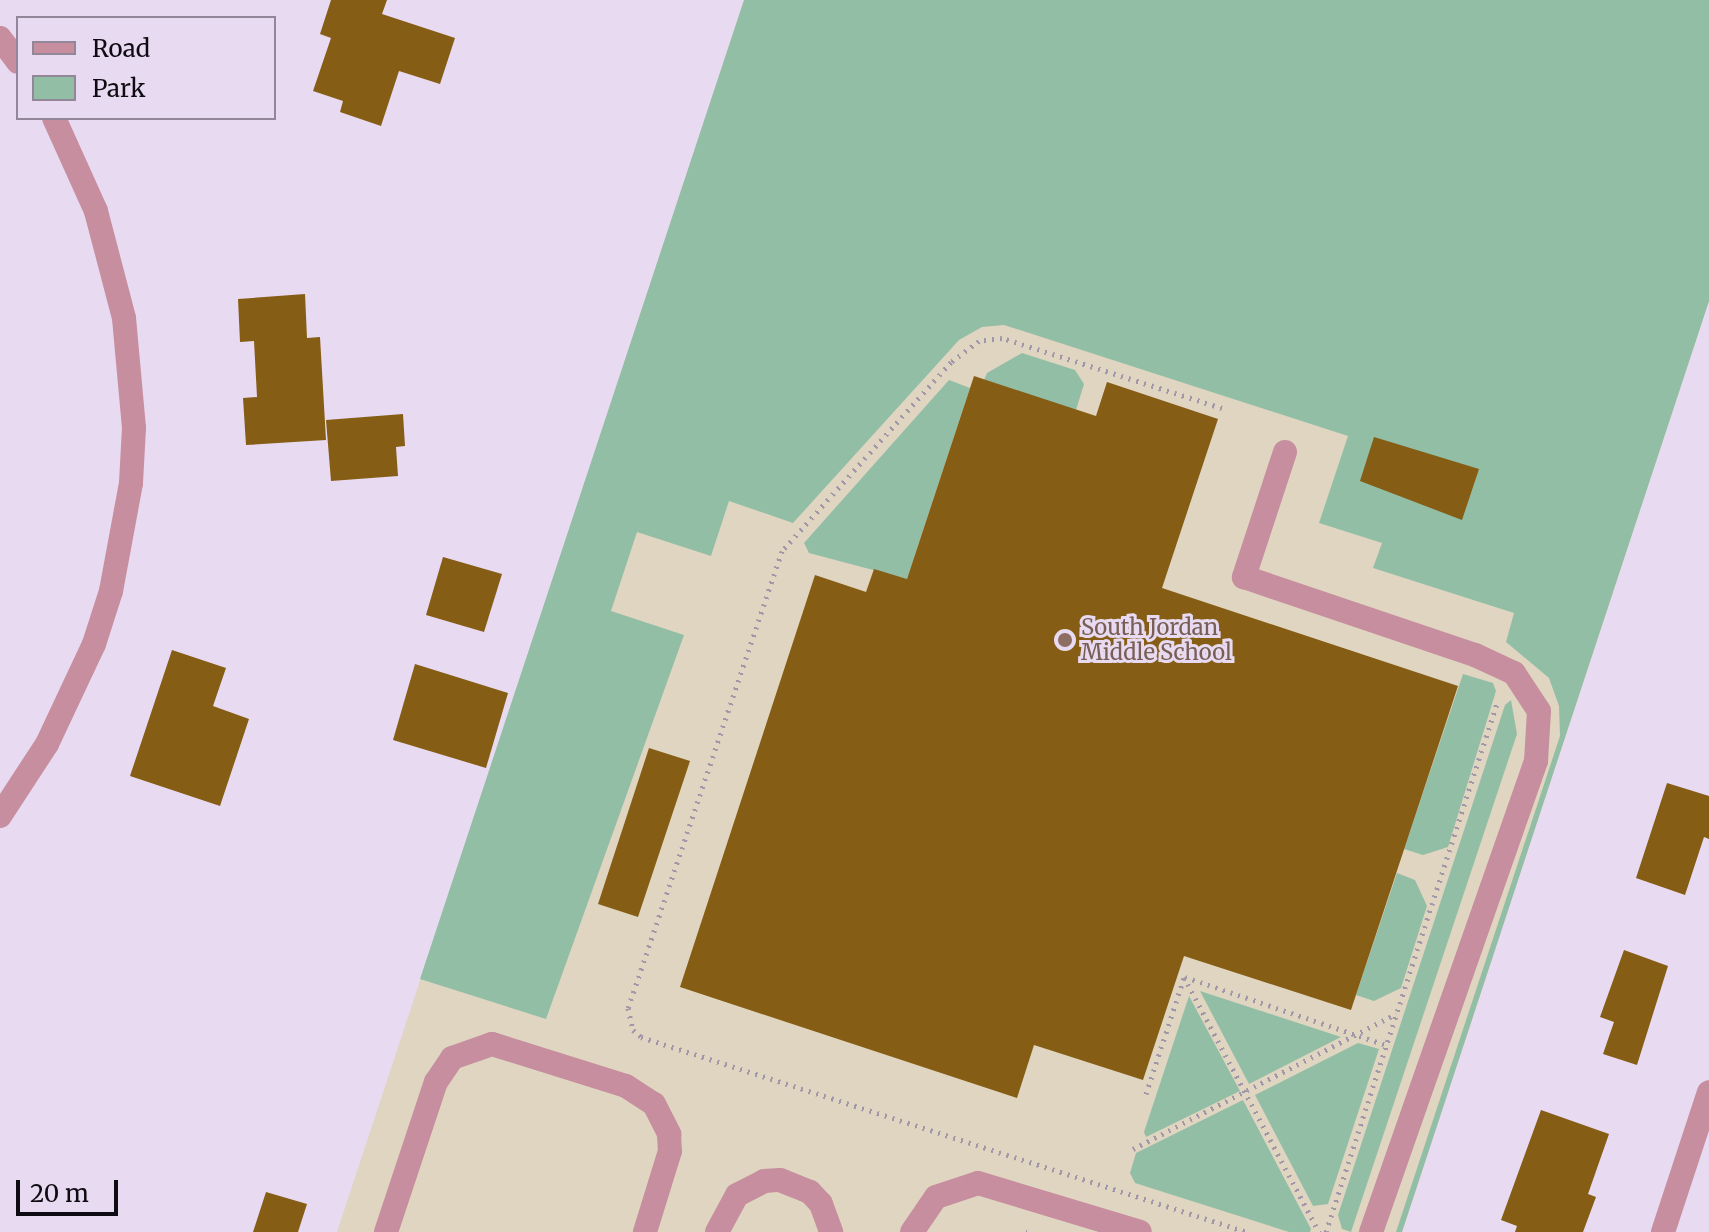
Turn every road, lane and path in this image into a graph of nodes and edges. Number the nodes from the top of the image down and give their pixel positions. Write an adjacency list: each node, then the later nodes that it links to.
1 (0, 38): 2 (street)
2 (16, 59)
3 (55, 120): 7 (street)
4 (1222, 408): 22 (path)
5 (1285, 452): 25 (street)
6 (1503, 685): 9 (path)
7 (0, 816)
8 (1184, 977): 10 (path); 12 (path); 14 (path)
9 (1396, 1014): 10 (path); 11 (path)
10 (1356, 1035): 11 (path); 12 (path)
11 (1386, 1045): 24 (path)
12 (1245, 1092): 15 (path); 23 (path)
13 (1709, 1092): 26 (street)
14 (1146, 1094)
15 (1133, 1149)
16 (386, 1232): 17 (street)
17 (645, 1232)
18 (717, 1232): 19 (street)
19 (831, 1232)
20 (912, 1232): 21 (street)
21 (1140, 1232)
22 (1247, 1232)
23 (1319, 1232)
24 (1326, 1232)
25 (1371, 1232)
26 (1663, 1232)

